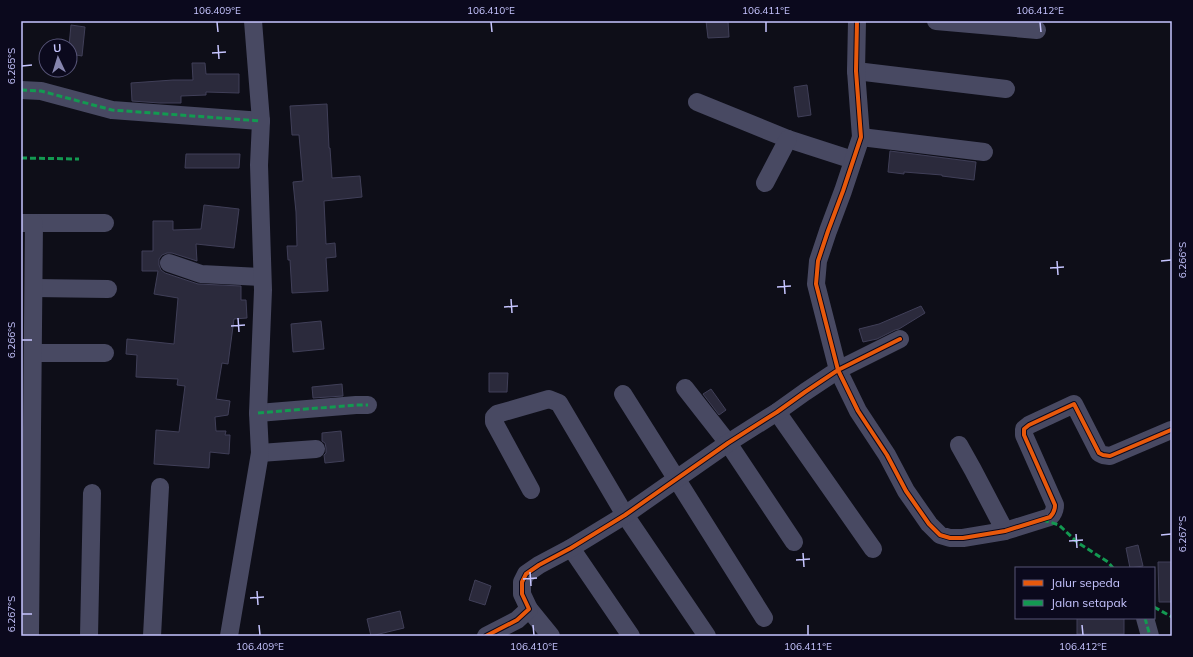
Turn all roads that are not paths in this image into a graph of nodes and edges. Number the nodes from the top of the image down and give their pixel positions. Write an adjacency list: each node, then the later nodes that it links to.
1 (254, 21): 9 (street)
2 (856, 21): 5 (street)
3 (936, 21): 4 (street)
4 (1037, 30)
5 (856, 71): 6 (street); 10 (street)
6 (1006, 89)
7 (21, 90): 9 (street)
8 (697, 102): 11 (street)
9 (261, 121): 18 (street)
10 (860, 136): 12 (street); 13 (street)
11 (788, 139): 13 (street); 14 (street)
12 (984, 152)
13 (852, 160): 24 (street)
14 (765, 183)
15 (28, 223): 16 (street); 19 (street)
16 (105, 223)
17 (169, 263): 18 (street)
18 (262, 276): 29 (street)
19 (34, 288): 20 (street); 22 (street)
20 (108, 289)
21 (900, 339): 24 (street)
22 (33, 353): 23 (street); 31 (street)
23 (105, 353)
24 (838, 370): 28 (street); 41 (street)
25 (685, 388): 32 (street)
26 (623, 394): 36 (street)
27 (368, 405): 29 (street)
28 (777, 412): 32 (street); 44 (street)
29 (258, 413): 35 (street)
30 (1171, 430): 41 (street)
31 (26, 431): 48 (street)
32 (728, 443): 36 (street); 42 (street)
33 (959, 445): 41 (street)
34 (316, 449): 35 (street)
35 (260, 453): 51 (street)
36 (676, 480): 40 (street); 46 (street)
37 (160, 487): 50 (street)
38 (531, 490): 40 (street)
39 (92, 493): 49 (street)
40 (625, 515): 43 (street); 55 (street)
41 (1005, 531)
42 (794, 542)
43 (571, 548): 45 (street); 54 (street)
44 (873, 549)
45 (529, 608): 52 (street); 53 (street)
46 (764, 618)
47 (1145, 619): 56 (street)
48 (30, 636)
49 (89, 636)
50 (152, 636)
51 (229, 636)
52 (486, 636)
53 (551, 636)
54 (631, 636)
55 (707, 636)
56 (1150, 636)

